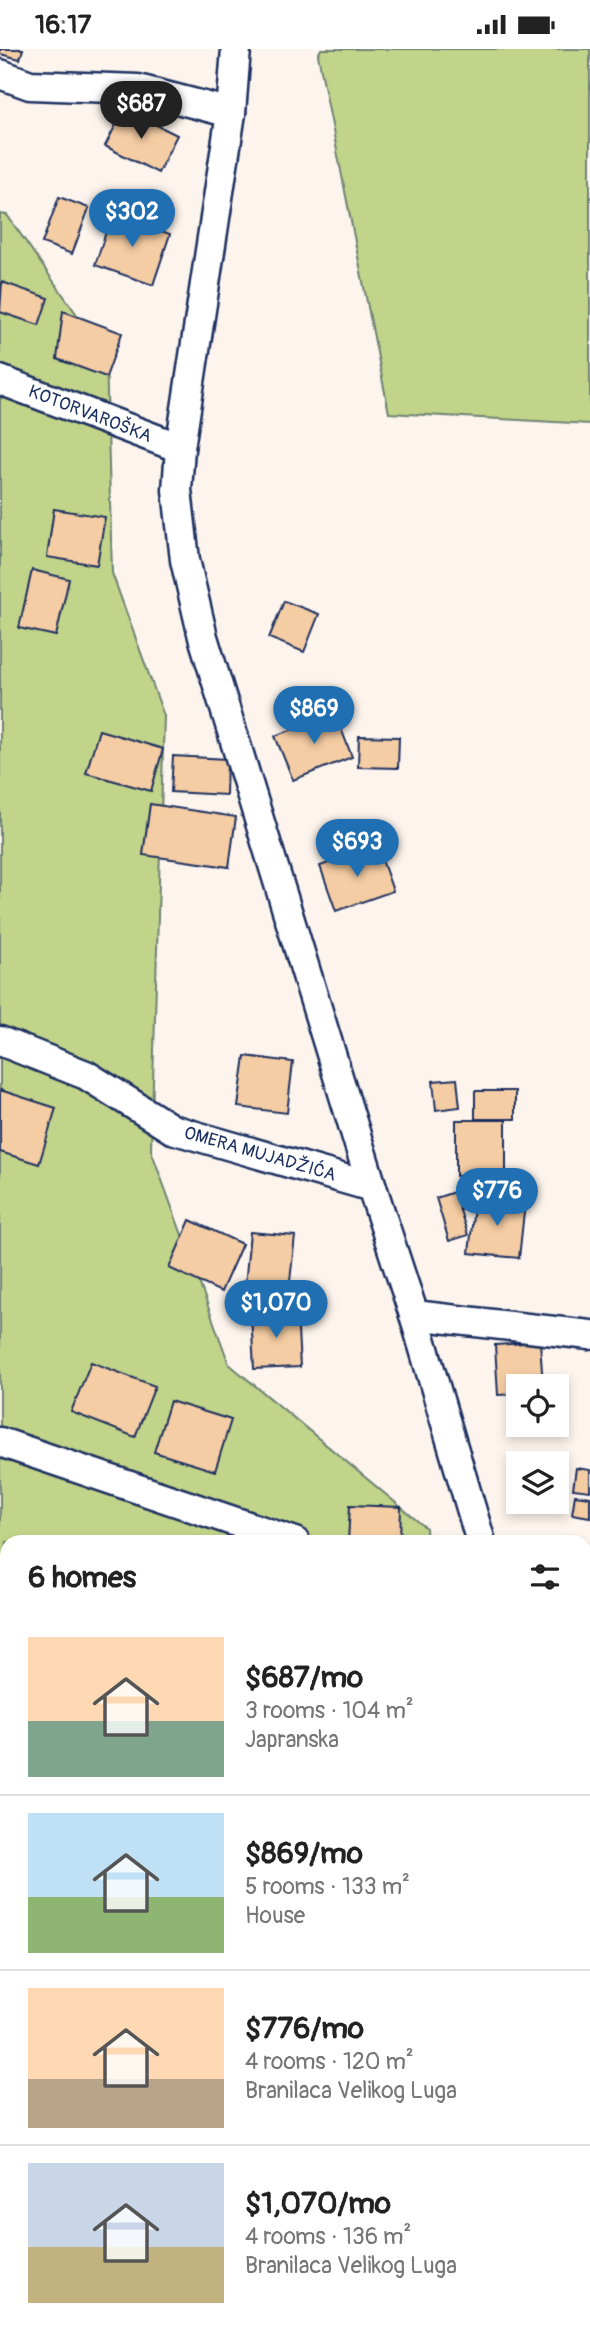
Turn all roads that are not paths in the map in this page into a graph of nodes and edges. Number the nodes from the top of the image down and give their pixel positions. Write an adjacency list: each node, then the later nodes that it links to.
1 (236, 49): 3 (street)
2 (0, 74): 3 (street)
3 (231, 113): 5 (street)
4 (0, 380): 5 (street, KOTORVAROŠKA)
5 (180, 448): 7 (street)
6 (0, 1041): 7 (street, OMERA MUJADŽIĆA)
7 (372, 1187): 8 (street)
8 (414, 1315): 9 (street); 12 (street)
9 (590, 1335)
10 (0, 1443): 11 (street)
11 (274, 1535)
12 (479, 1535)

